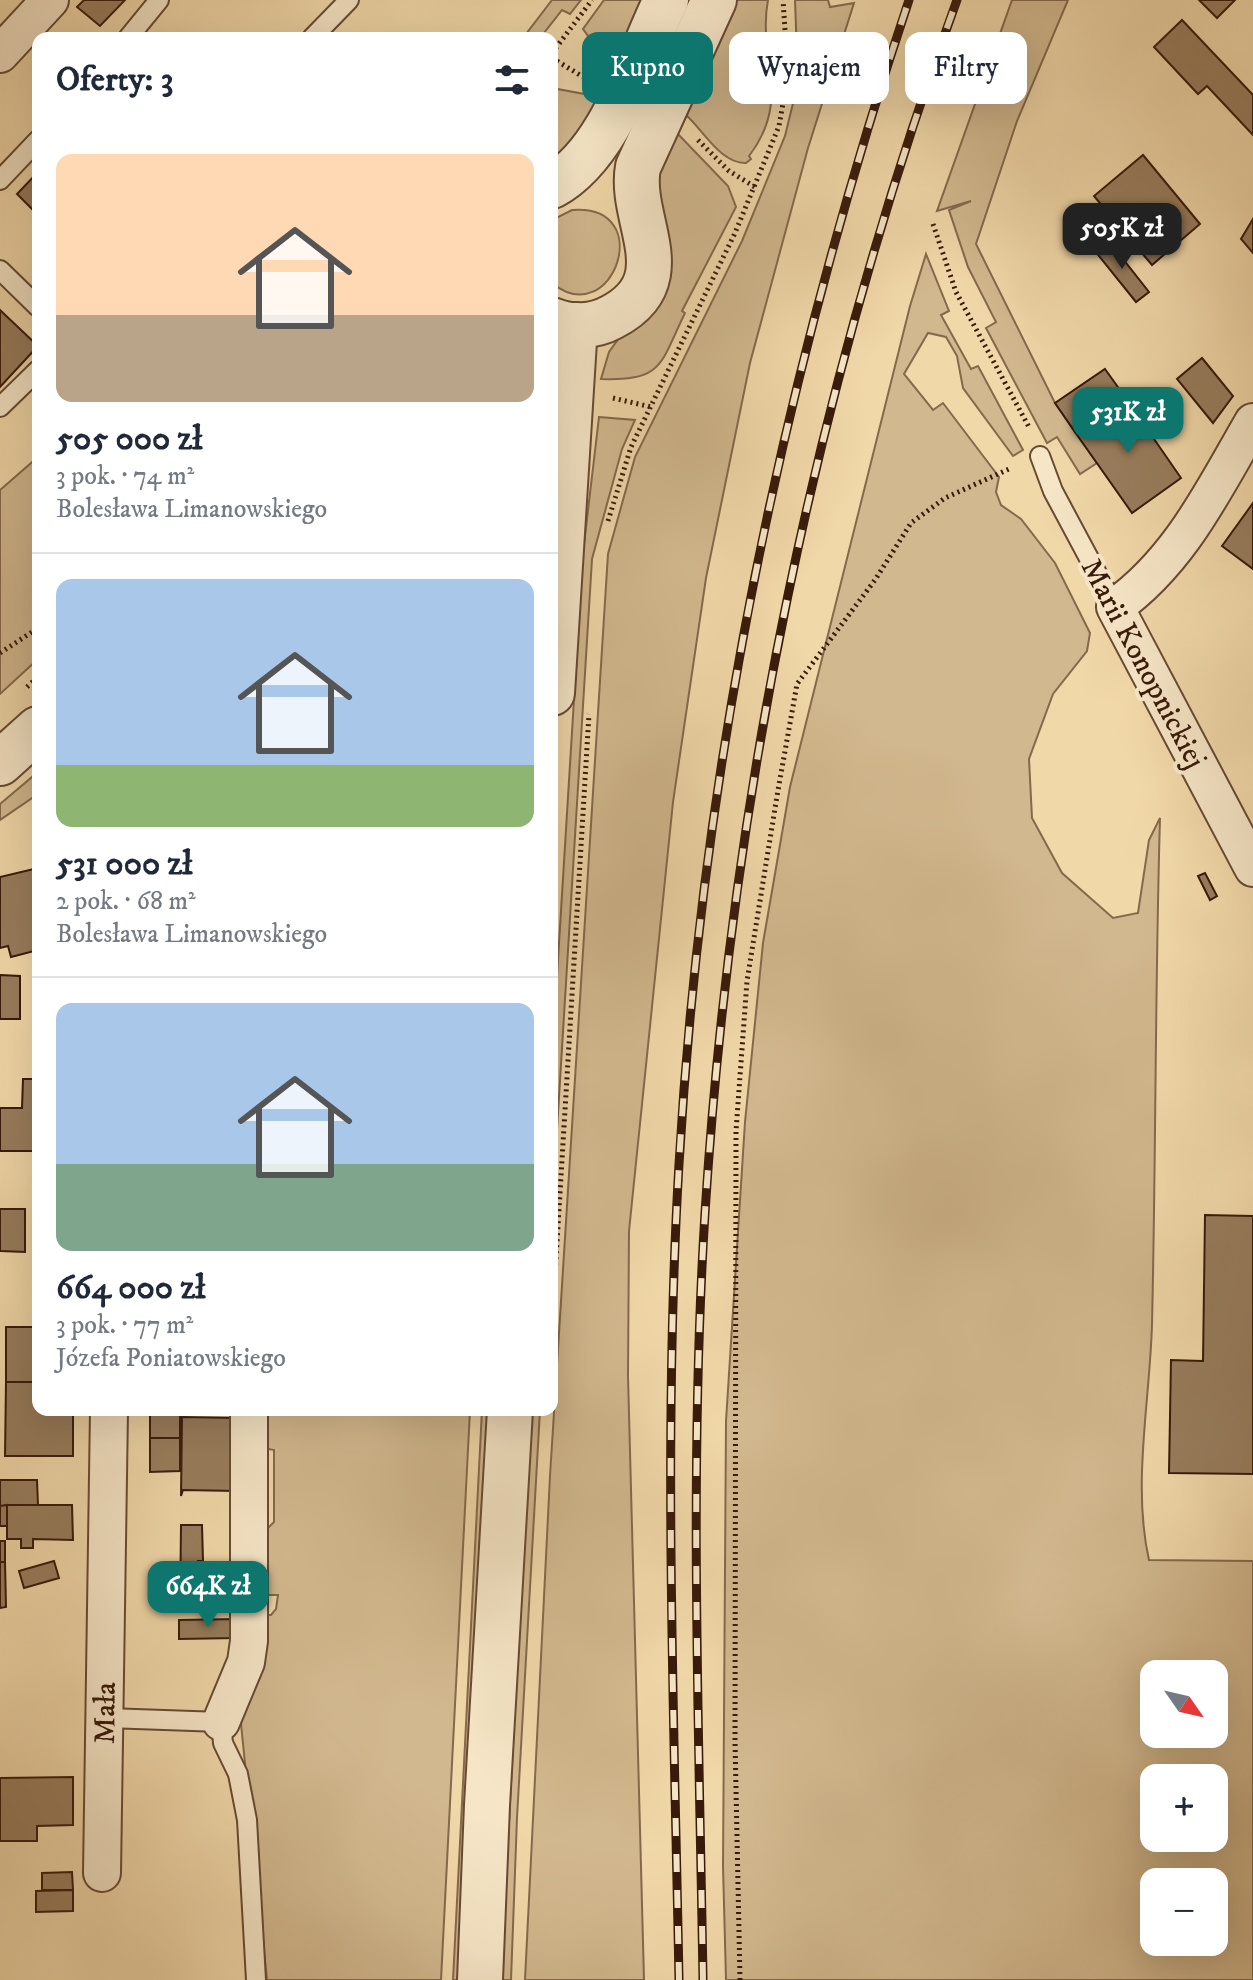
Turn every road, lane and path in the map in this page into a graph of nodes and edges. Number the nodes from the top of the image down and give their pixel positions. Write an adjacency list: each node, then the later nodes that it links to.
1 (159, 0): 8 (lane)
2 (349, 0): 9 (lane)
3 (592, 0): 10 (path)
4 (666, 0): 17 (street)
5 (714, 0): 22 (street)
6 (783, 0): 18 (path)
7 (39, 4): 11 (street)
8 (133, 32)
9 (318, 32)
10 (558, 48)
11 (0, 54)
12 (558, 60): 13 (path)
13 (582, 75)
14 (692, 134): 18 (path)
15 (32, 146): 16 (lane)
16 (0, 180)
17 (558, 182)
18 (755, 187): 26 (path)
19 (933, 224): 28 (path)
20 (0, 270): 21 (lane)
21 (32, 301)
22 (564, 323): 34 (street)
23 (32, 376): 25 (lane)
24 (600, 397): 26 (path)
25 (0, 407)
26 (651, 407): 30 (path)
27 (1253, 422): 31 (street)
28 (1040, 456): 31 (lane, Marii Konopnickiej)
29 (1009, 469): 47 (path)
30 (606, 527)
31 (1115, 607): 37 (street, Marii Konopnickiej)
32 (32, 632): 33 (path)
33 (0, 653)
34 (571, 701): 38 (path)
35 (32, 734): 36 (street)
36 (0, 763)
37 (1253, 868)
38 (558, 1128)
39 (109, 1416): 42 (street, Mała)
40 (249, 1416): 43 (street)
41 (510, 1416): 46 (street)
42 (107, 1718): 43 (lane); 44 (street, Mała)
43 (221, 1722): 45 (lane)
44 (102, 1873)
45 (256, 1980)
46 (480, 1980)
47 (740, 1980)

